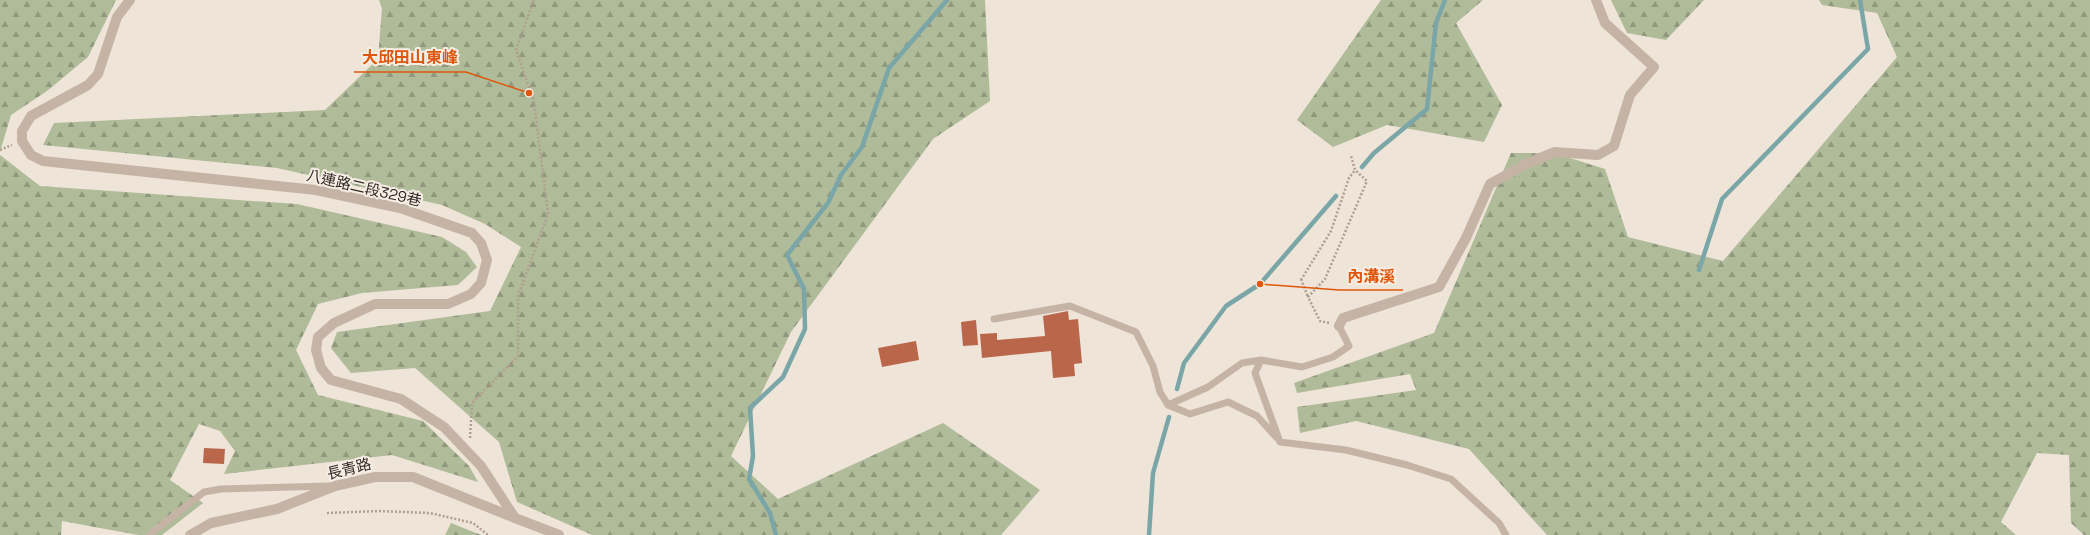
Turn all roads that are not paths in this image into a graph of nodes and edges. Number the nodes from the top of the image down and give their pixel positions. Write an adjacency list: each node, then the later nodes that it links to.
1 (130, 0): 9 (street, 八連路二段329巷)
2 (1596, 0): 4 (street)
3 (994, 319): 6 (lane)
4 (1339, 326): 5 (lane)
5 (1261, 360): 6 (lane); 7 (lane)
6 (1168, 405): 7 (lane)
7 (1280, 442): 13 (lane)
8 (335, 486): 9 (street, 長青路); 10 (lane); 11 (street, 長青路)
9 (515, 518): 12 (street, 長青路)
10 (149, 535)
11 (190, 535)
12 (559, 535)
13 (1506, 535)

